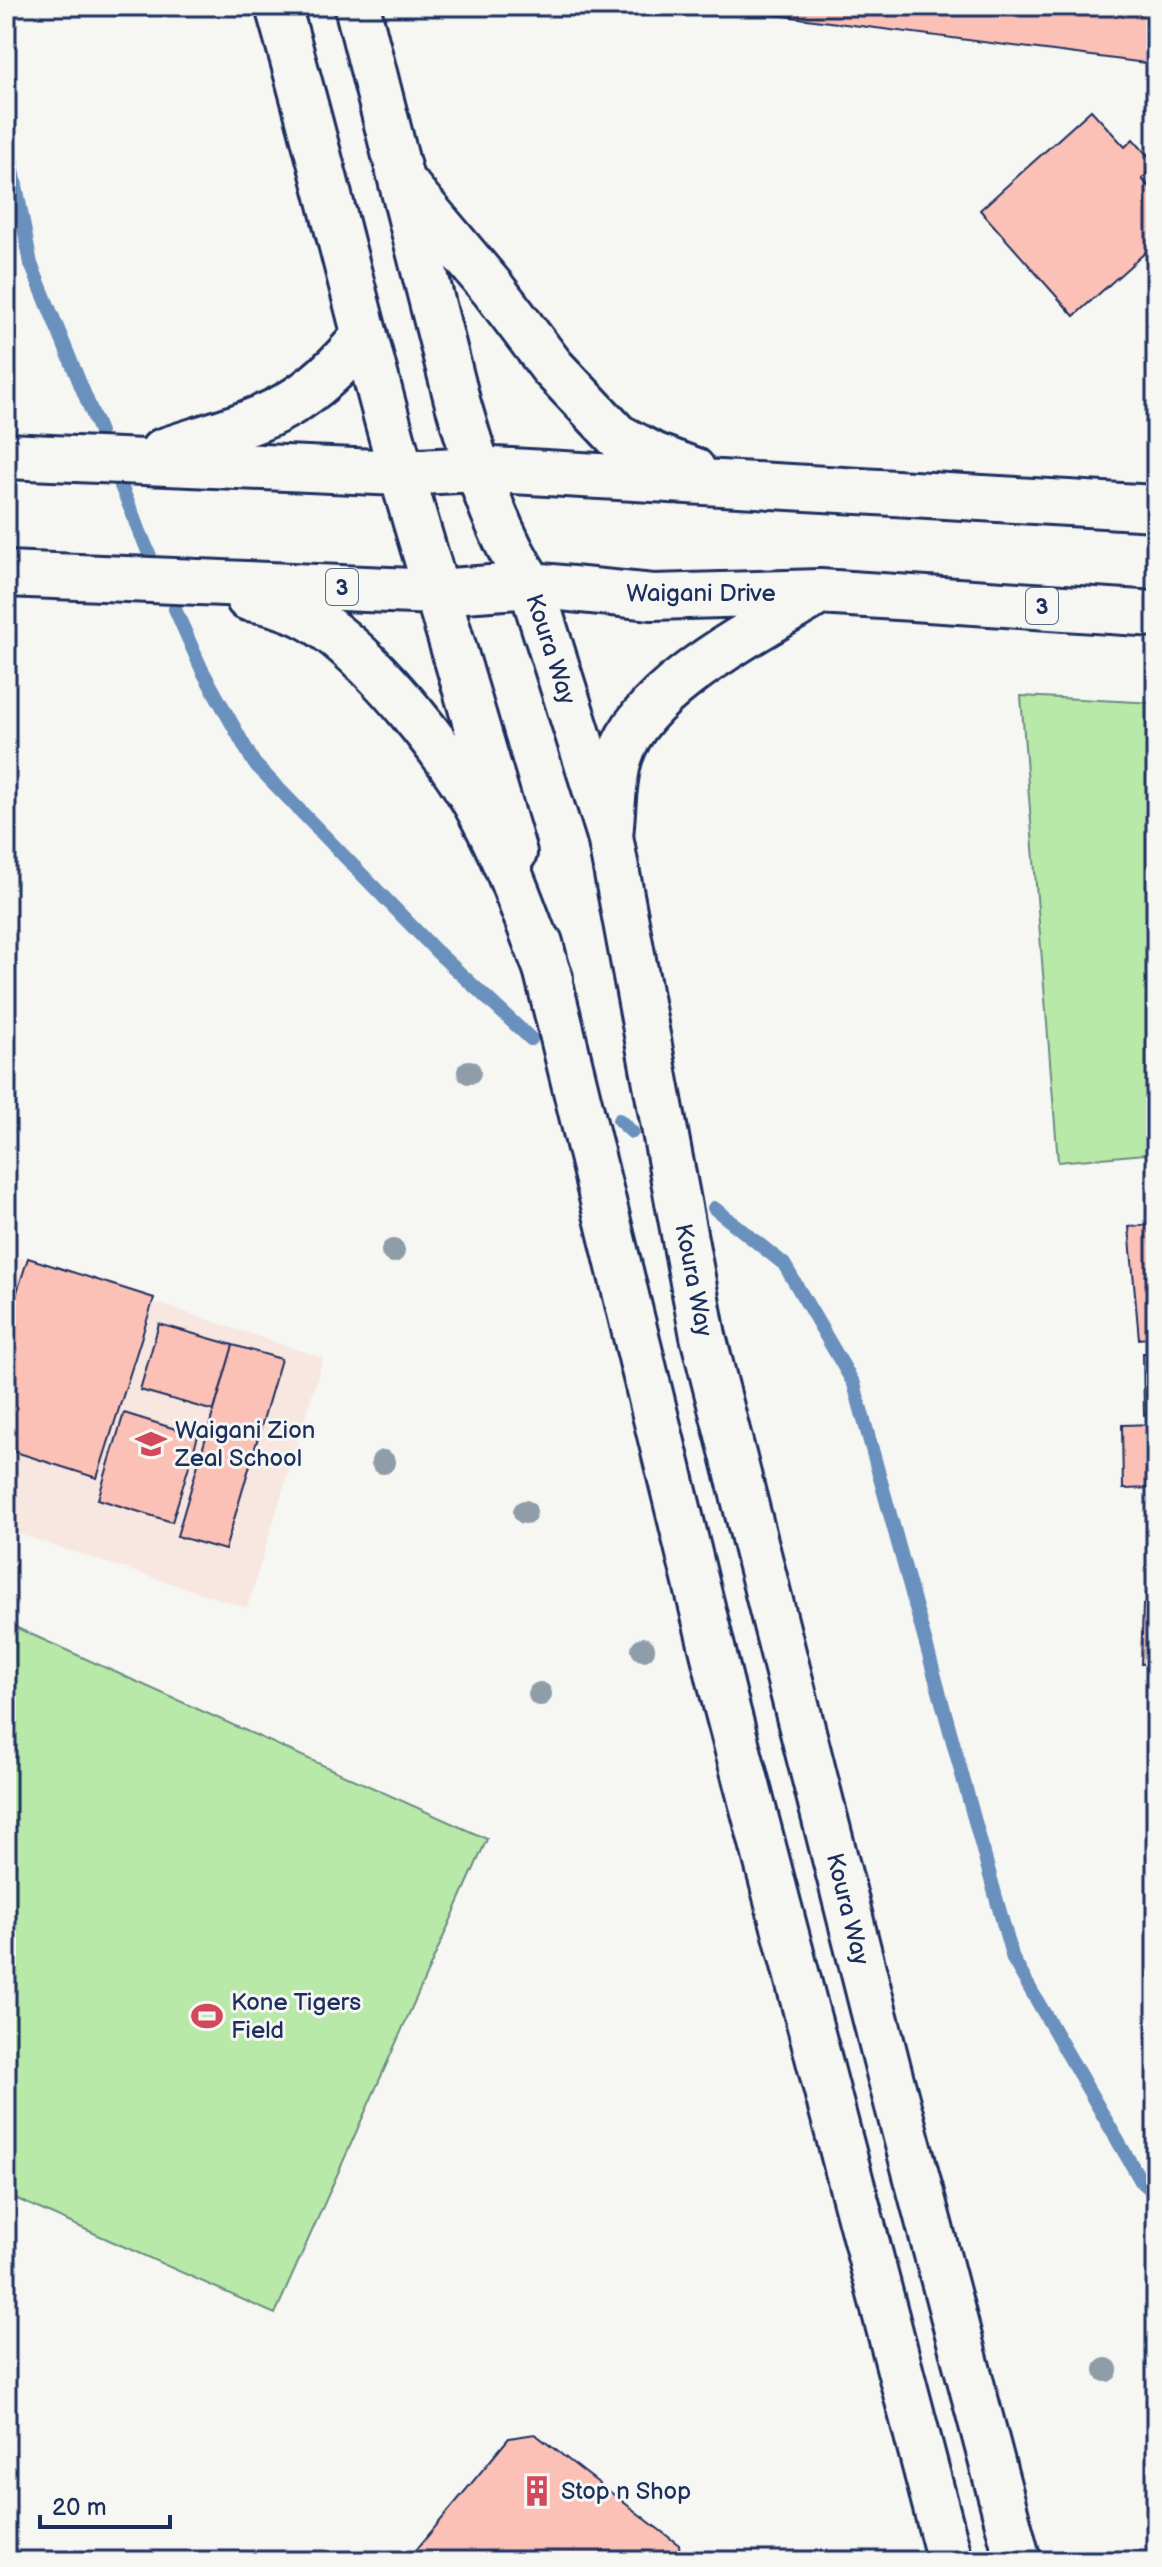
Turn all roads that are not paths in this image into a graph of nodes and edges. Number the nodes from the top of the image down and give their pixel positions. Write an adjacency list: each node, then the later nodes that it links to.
1 (278, 6): 4 (main road)
2 (357, 6): 3 (main road, Koura Way)
3 (405, 184): 7 (main road, Koura Way); 9 (main road)
4 (365, 335): 6 (main road); 8 (main road)
5 (6, 456): 6 (main road)
6 (138, 459): 8 (main road)
7 (477, 469): 8 (main road); 9 (main road); 13 (main road, Koura Way)
8 (400, 473): 14 (main road)
9 (738, 486): 10 (main road)
10 (1156, 508)
11 (6, 574): 12 (main road, Waigani Drive / 3)
12 (124, 581): 14 (main road, Waigani Drive / 3); 18 (main road)
13 (531, 585): 14 (main road, Waigani Drive / 3); 15 (main road, Waigani Drive / 3); 17 (main road, Koura Way)
14 (437, 592): 18 (main road)
15 (820, 592): 16 (main road, Waigani Drive / 3); 17 (main road)
16 (1156, 614)
17 (610, 836): 20 (main road, Koura Way)
18 (550, 978): 19 (main road)
19 (950, 2561)
20 (1018, 2561)

